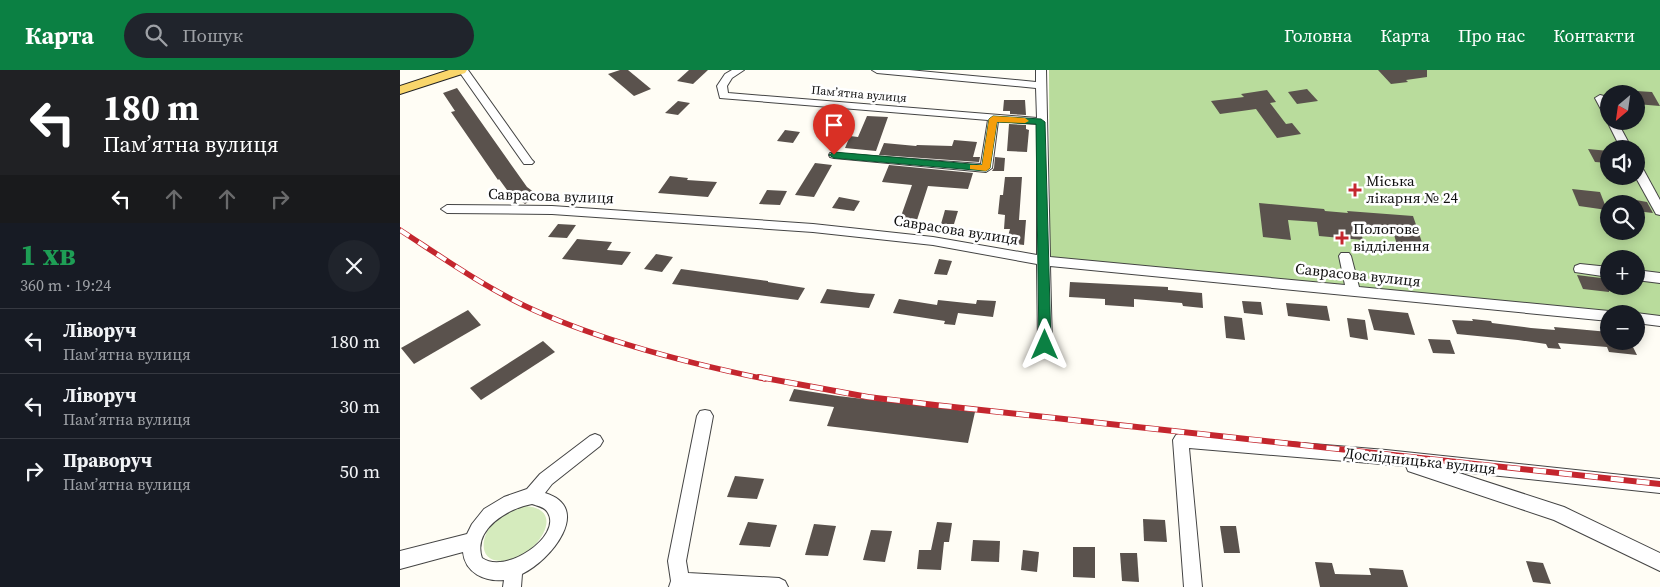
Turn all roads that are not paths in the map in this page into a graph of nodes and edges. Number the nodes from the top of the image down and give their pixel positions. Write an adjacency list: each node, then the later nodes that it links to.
1 (462, 70): 6 (main road); 10 (street)
2 (739, 70): 7 (street, Пам’ятна вулиця)
3 (877, 70): 5 (street)
4 (1040, 70): 5 (street)
5 (1040, 85): 8 (street)
6 (400, 90)
7 (993, 119): 8 (street, Пам’ятна вулиця); 9 (street)
8 (1041, 122): 15 (street)
9 (834, 155)
10 (528, 162)
11 (1645, 184): 13 (street)
12 (447, 209): 15 (street, Саврасова вулиця)
13 (1660, 211)
14 (1345, 256): 20 (street)
15 (1044, 261): 20 (street, Саврасова вулиця); 24 (street)
16 (1580, 269): 17 (street)
17 (1600, 271)
18 (1645, 276): 19 (street)
19 (1660, 278)
20 (1353, 291): 21 (street, Саврасова вулиця)
21 (1600, 315)
22 (1645, 319): 23 (street)
23 (1660, 320)
24 (1045, 345)
25 (705, 416): 35 (street)
26 (595, 441): 29 (street)
27 (1386, 457): 28 (street, Дослідницька вулиця); 33 (street); 37 (street, Дослідницька вулиця)
28 (1660, 486)
29 (532, 496): 30 (street); 34 (street)
30 (472, 541): 32 (street); 34 (street)
31 (400, 555): 32 (street)
32 (400, 560)
33 (1660, 562)
34 (513, 578)
35 (679, 584): 36 (street)
36 (779, 587)
37 (1193, 587)

